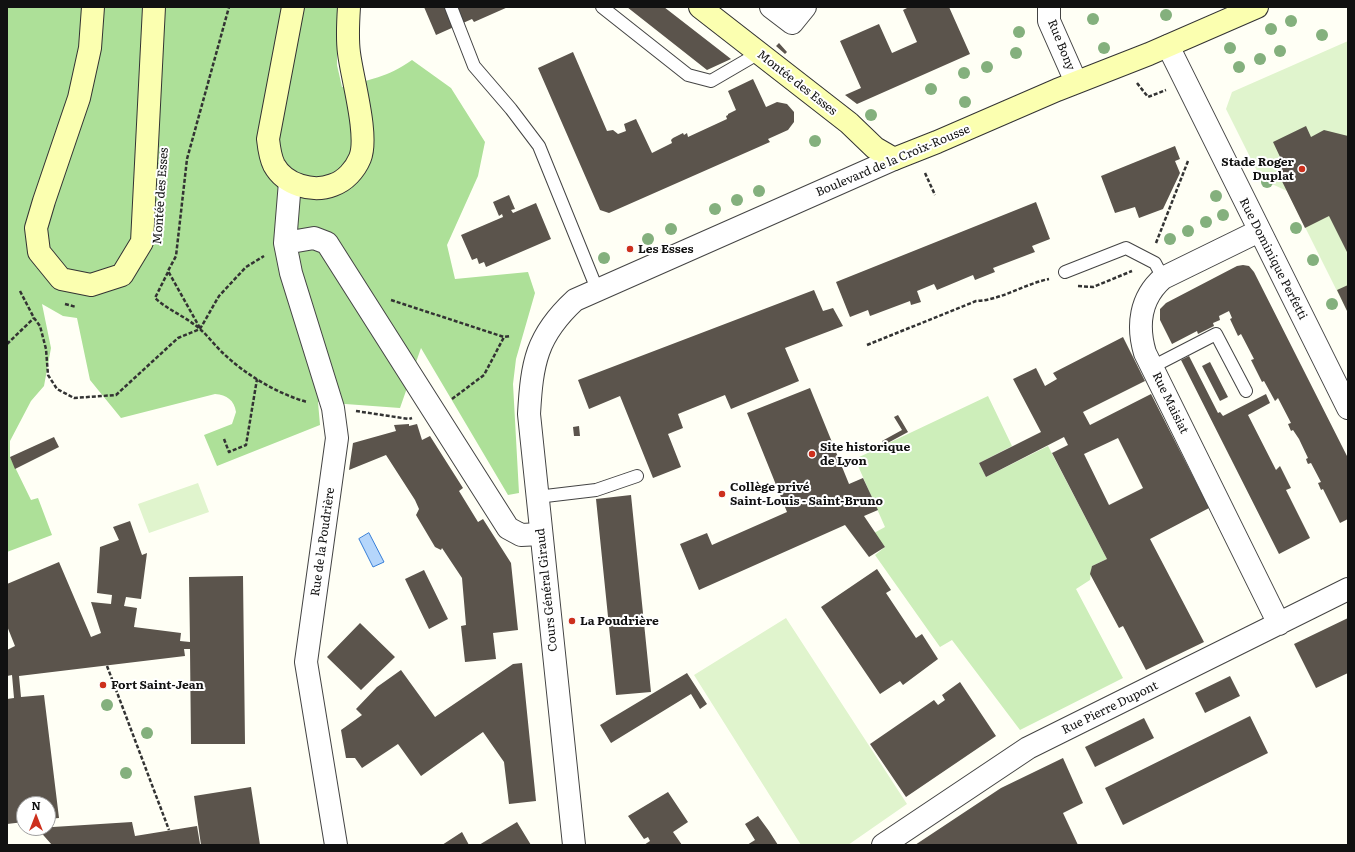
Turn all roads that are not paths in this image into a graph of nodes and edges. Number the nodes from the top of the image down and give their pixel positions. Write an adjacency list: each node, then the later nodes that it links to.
1 (93, 7): 2 (main road, Montée des Esses)
2 (154, 7)
3 (293, 7): 16 (main road)
4 (349, 7): 16 (main road)
5 (451, 7): 21 (lane)
6 (602, 7): 13 (lane)
7 (700, 7): 13 (main road, Montée des Esses)
8 (771, 7): 9 (street)
9 (805, 7)
10 (1049, 7): 14 (street, Rue Bony)
11 (1257, 7): 12 (main road, Boulevard de la Croix-Rousse)
12 (1168, 46): 14 (main road, Boulevard de la Croix-Rousse); 17 (street, Rue Dominique Perfetti)
13 (759, 53): 15 (main road, Montée des Esses)
14 (1076, 82): 15 (main road, Boulevard de la Croix-Rousse)
15 (894, 159): 21 (street, Boulevard de la Croix-Rousse)
16 (290, 182): 18 (street, Rue de la Poudrière)
17 (1259, 231): 20 (street, Rue Maisiat); 25 (street, Rue Dominique Perfetti)
18 (285, 243): 28 (street); 31 (street, Rue de la Poudrière)
19 (1065, 272): 20 (lane)
20 (1163, 278): 23 (street, Rue Maisiat)
21 (598, 289): 22 (street, Boulevard de la Croix-Rousse)
22 (544, 336): 27 (street, Cours Général Giraud)
23 (1152, 366): 24 (lane); 30 (street, Rue Maisiat)
24 (1246, 391)
25 (1348, 408)
26 (637, 476): 27 (lane)
27 (537, 497): 28 (street, Cours Général Giraud)
28 (541, 534): 32 (street, Cours Général Giraud)
29 (1348, 590): 30 (street, Rue Pierre Dupont)
30 (1279, 624): 33 (street, Rue Pierre Dupont)
31 (336, 845)
32 (574, 845)
33 (883, 845)

